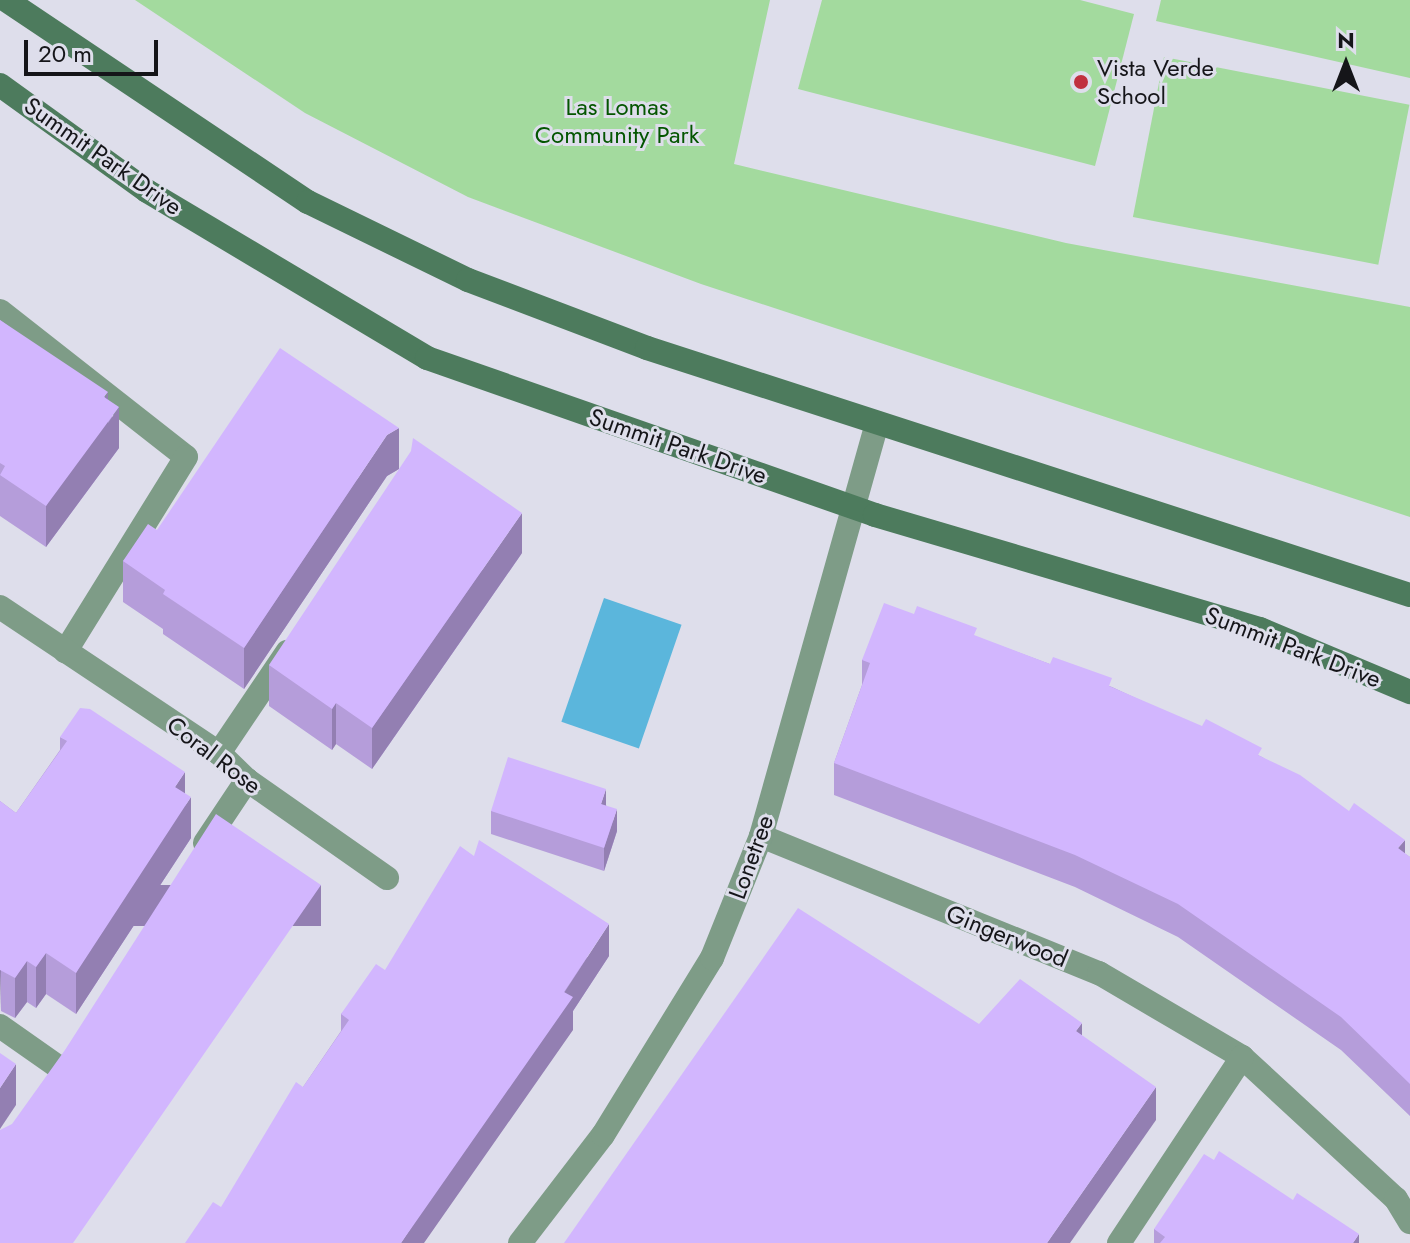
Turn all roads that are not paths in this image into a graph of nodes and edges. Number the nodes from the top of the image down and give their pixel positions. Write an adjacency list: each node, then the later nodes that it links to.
1 (6, 0): 4 (street)
2 (0, 85): 5 (street, Summit Park Drive)
3 (0, 311): 9 (street)
4 (877, 423): 5 (street, Lonetree); 6 (street)
5 (854, 507): 10 (street, Summit Park Drive); 13 (street, Lonetree)
6 (1410, 595)
7 (0, 607): 9 (street, Coral Rose)
8 (305, 625): 11 (street)
9 (65, 652): 11 (street, Coral Rose)
10 (1410, 692)
11 (219, 753): 12 (street, Coral Rose)
12 (247, 780): 14 (street); 15 (street, Coral Rose)
13 (761, 836): 18 (street, Gingerwood); 22 (street, Lonetree)
14 (195, 858)
15 (387, 878)
16 (0, 1026): 19 (street)
17 (74, 1040): 19 (street)
18 (1242, 1057): 21 (street, Gingerwood); 23 (street)
19 (57, 1066): 20 (street)
20 (41, 1091)
21 (1410, 1222)
22 (520, 1243)
23 (1119, 1243)

